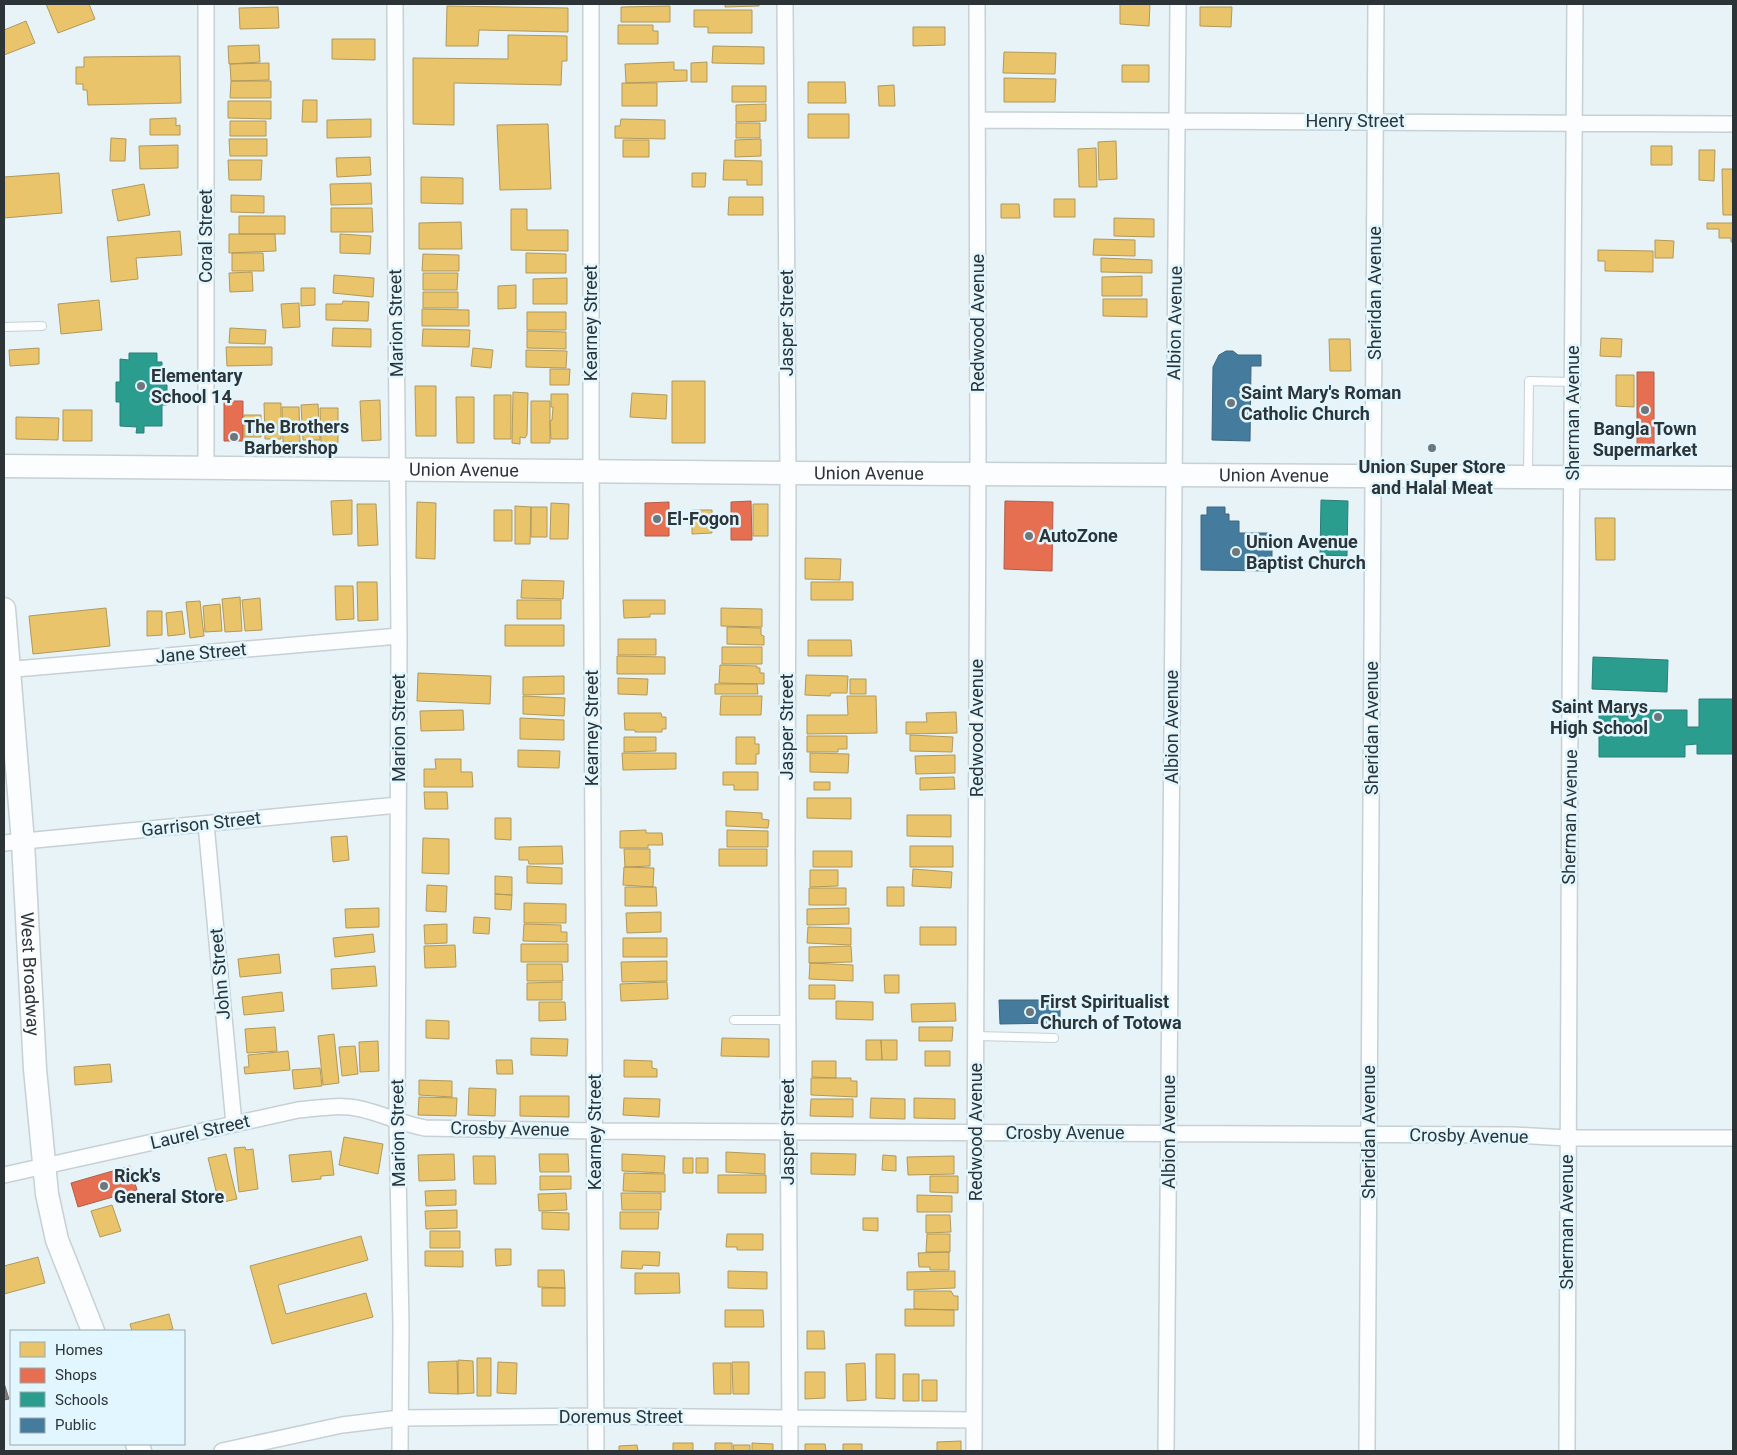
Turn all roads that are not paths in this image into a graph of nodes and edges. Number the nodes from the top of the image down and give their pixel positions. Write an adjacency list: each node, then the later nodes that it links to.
1 (206, 4): 18 (street, Coral Street)
2 (395, 4): 19 (street, Marion Street)
3 (591, 4): 20 (street, Kearney Street)
4 (785, 4): 21 (street, Jasper Street)
5 (977, 4): 9 (street, Redwood Avenue)
6 (1178, 4): 10 (street, Albion Avenue)
7 (1376, 4): 11 (street, Sheridan Avenue)
8 (1575, 4): 12 (street, Sherman Avenue)
9 (977, 120): 10 (street, Henry Street); 22 (street, Redwood Avenue)
10 (1178, 120): 11 (street, Henry Street); 23 (street, Albion Avenue)
11 (1376, 121): 12 (street, Henry Street); 24 (street, Sheridan Avenue)
12 (1574, 124): 13 (street, Henry Street); 16 (street, Sherman Avenue)
13 (1733, 124)
14 (42, 326): 15 (lane)
15 (4, 328)
16 (1574, 382): 25 (lane); 26 (street, Sherman Avenue)
17 (4, 466): 18 (main road, Union Avenue)
18 (206, 468): 19 (main road, Union Avenue)
19 (398, 470): 20 (main road, Union Avenue); 29 (street, Marion Street)
20 (591, 472): 21 (main road, Union Avenue); 40 (street, Kearney Street)
21 (788, 473): 22 (main road, Union Avenue); 35 (street, Jasper Street)
22 (978, 474): 23 (main road, Union Avenue); 36 (street, Redwood Avenue)
23 (1173, 475): 24 (main road, Union Avenue); 43 (street, Albion Avenue)
24 (1374, 476): 25 (main road, Union Avenue); 44 (street, Sheridan Avenue)
25 (1528, 476): 26 (main road, Union Avenue)
26 (1573, 476): 27 (main road, Union Avenue); 45 (street, Sherman Avenue)
27 (1733, 478)
28 (4, 609): 30 (main road, West Broadway)
29 (399, 636): 30 (street, Jane Street); 31 (street, Marion Street)
30 (6, 670): 33 (main road, West Broadway)
31 (398, 805): 32 (street, Garrison Street); 38 (street, Marion Street)
32 (206, 824): 33 (street, Garrison Street); 39 (street, John Street)
33 (13, 842): 47 (main road, West Broadway)
34 (734, 1020): 35 (lane)
35 (788, 1020): 41 (street, Jasper Street)
36 (976, 1036): 37 (lane); 42 (street, Redwood Avenue)
37 (1054, 1038)
38 (397, 1121): 39 (street, Laurel Street); 40 (street, Crosby Avenue); 51 (street, Marion Street)
39 (234, 1124): 47 (street, Laurel Street)
40 (594, 1131): 41 (street, Crosby Avenue); 50 (street, Kearney Street)
41 (788, 1132): 42 (street, Crosby Avenue); 52 (street, Jasper Street)
42 (976, 1133): 43 (street, Crosby Avenue); 53 (street, Redwood Avenue)
43 (1169, 1134): 44 (street, Crosby Avenue); 59 (street, Albion Avenue)
44 (1369, 1135): 45 (street, Crosby Avenue); 60 (street, Sheridan Avenue)
45 (1567, 1138): 46 (street, Crosby Avenue); 61 (street, Sherman Avenue)
46 (1733, 1138)
47 (45, 1166): 48 (street, Laurel Street); 49 (main road, West Broadway)
48 (4, 1175)
49 (93, 1330)
50 (596, 1416): 51 (street, Doremus Street); 52 (street, Doremus Street); 56 (street, Kearney Street)
51 (400, 1418): 54 (street, Doremus Street); 55 (street, Marion Street)
52 (790, 1418): 53 (street, Doremus Street); 57 (street, Jasper Street)
53 (974, 1420): 58 (street, Redwood Avenue)
54 (222, 1451)
55 (400, 1451)
56 (596, 1451)
57 (790, 1451)
58 (974, 1451)
59 (1166, 1451)
60 (1367, 1451)
61 (1567, 1451)

